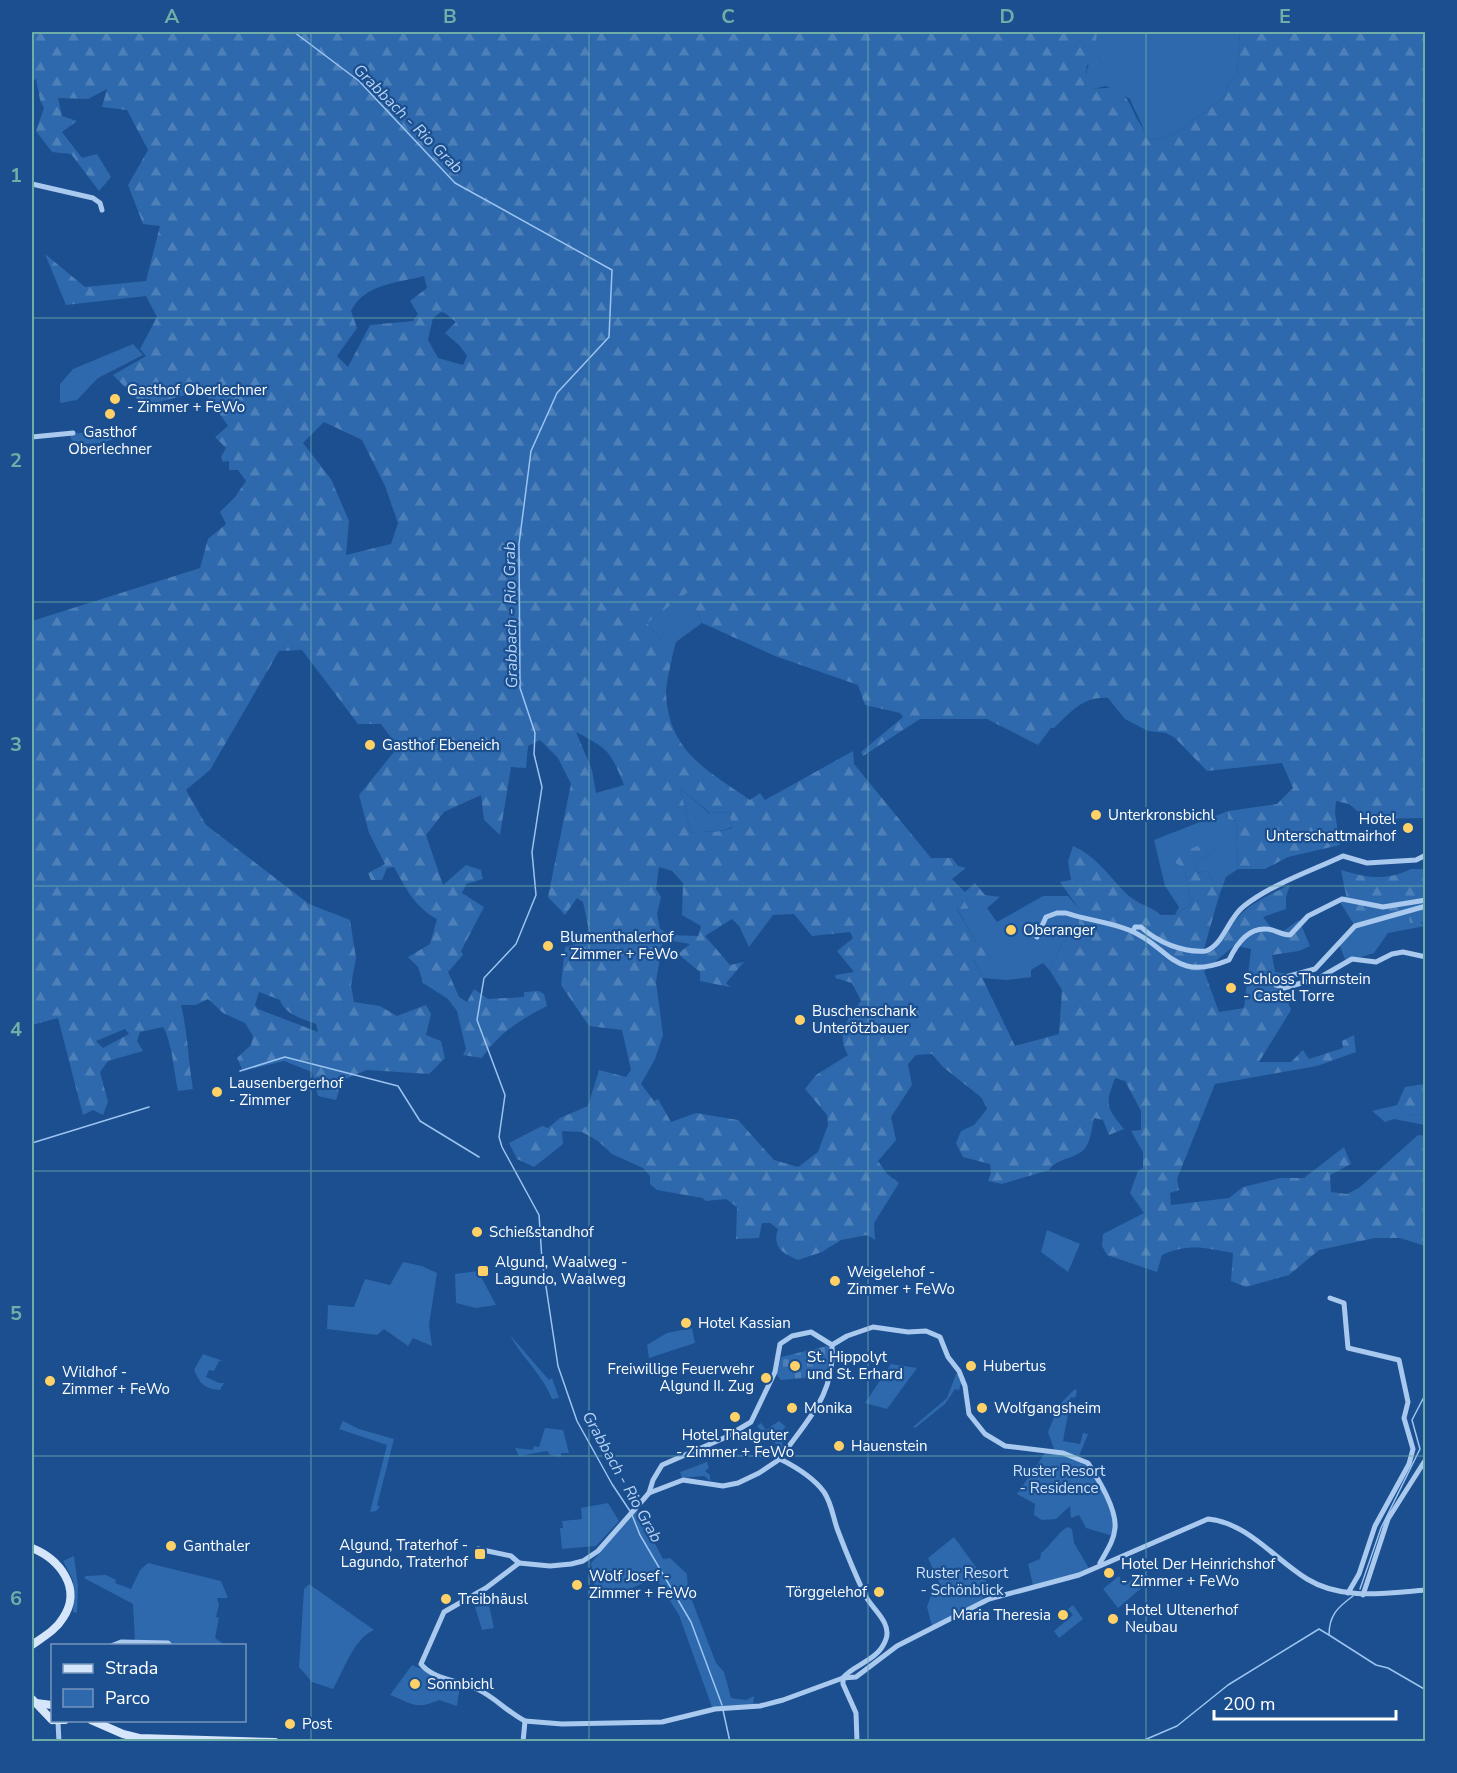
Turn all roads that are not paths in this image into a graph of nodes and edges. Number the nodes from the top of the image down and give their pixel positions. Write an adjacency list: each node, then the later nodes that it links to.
1 (32, 184): 2 (street)
2 (102, 210)
3 (73, 433): 4 (street)
4 (32, 437)
5 (1425, 855): 8 (street)
6 (1425, 900): 8 (street)
7 (1425, 906): 10 (street)
8 (1133, 931): 9 (street)
9 (1036, 937)
10 (1425, 957)
11 (1330, 1298): 21 (street)
12 (832, 1346): 13 (street); 15 (street); 19 (street)
13 (780, 1459): 15 (street); 26 (street)
14 (1425, 1459): 22 (street)
15 (649, 1493): 18 (street)
16 (32, 1548): 25 (main road)
17 (478, 1549): 18 (street)
18 (519, 1563): 30 (street)
19 (1100, 1565): 21 (street); 26 (street)
20 (1425, 1590): 22 (street)
21 (1348, 1593): 22 (street)
22 (1363, 1595)
23 (124, 1644): 24 (street)
24 (169, 1644)
25 (32, 1645)
26 (843, 1678): 30 (street); 36 (street)
27 (34, 1701): 28 (main road); 29 (main road)
28 (51, 1706)
29 (51, 1716)
30 (525, 1721): 35 (street)
31 (56, 1722): 33 (street)
32 (96, 1722): 34 (main road)
33 (59, 1742)
34 (275, 1742)
35 (523, 1742)
36 (857, 1742)

